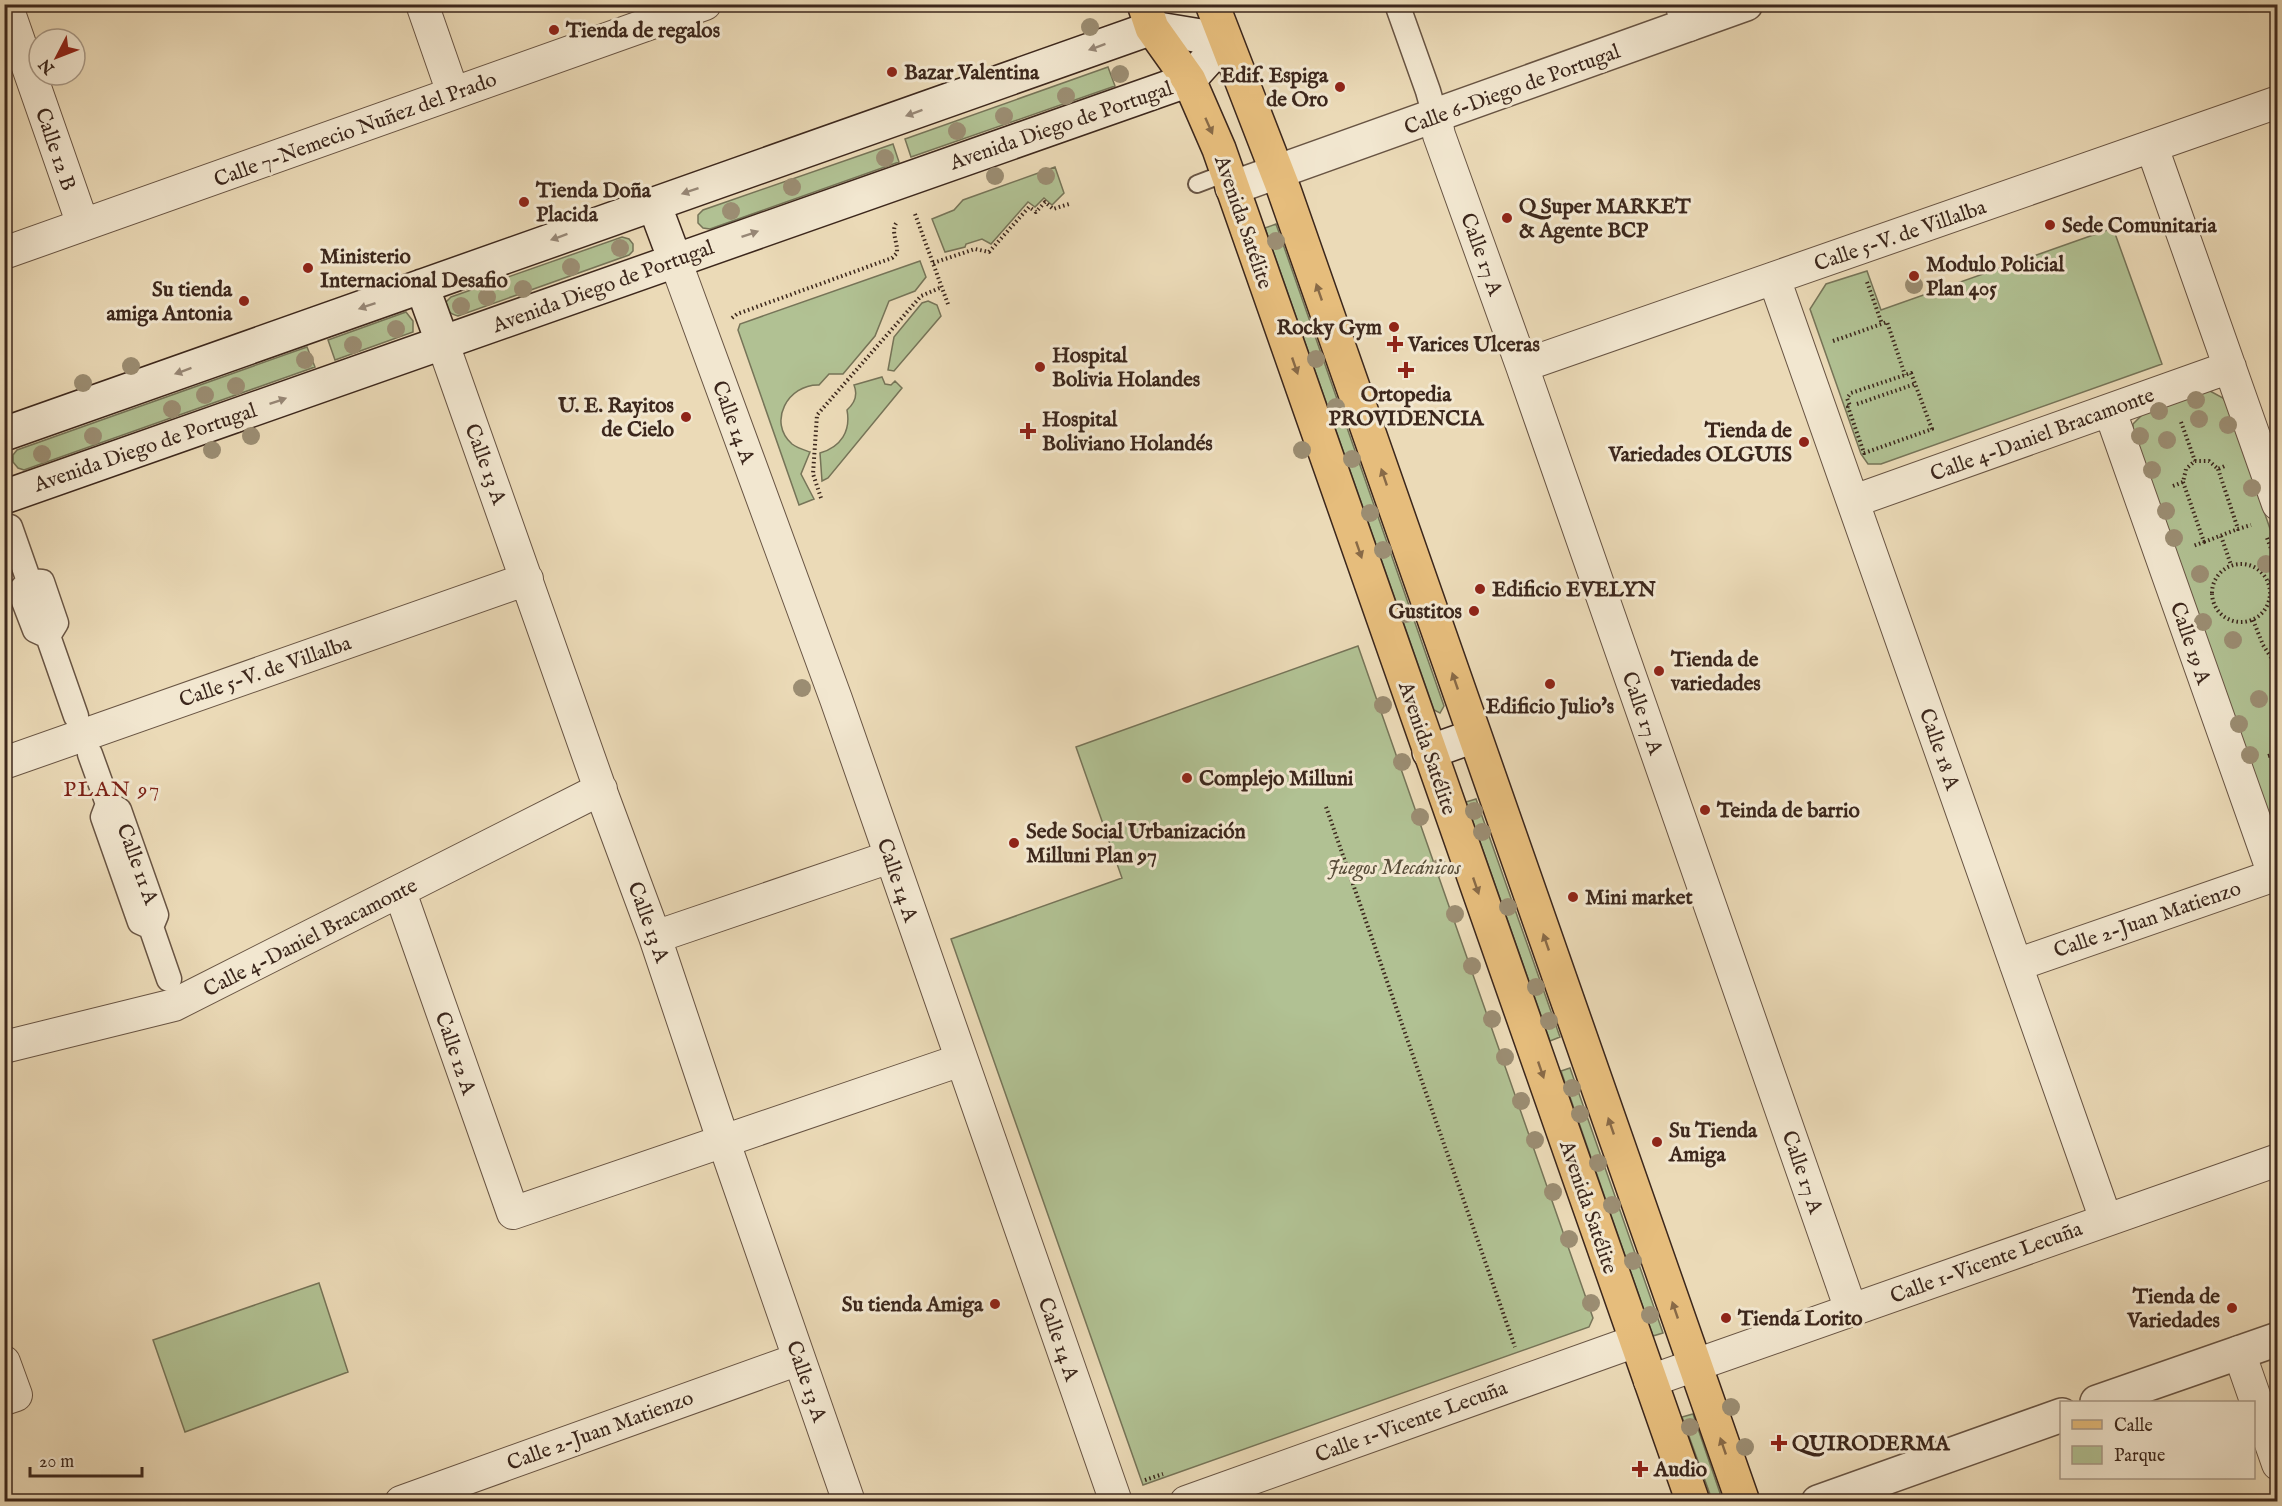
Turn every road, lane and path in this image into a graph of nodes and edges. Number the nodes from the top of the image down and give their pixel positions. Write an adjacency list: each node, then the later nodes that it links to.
1 (6, 4): 21 (street, Calle 12 B)
2 (422, 4): 11 (street)
3 (705, 4): 11 (street, Calle 7-Nemecio Nuñez del Prado)
4 (1212, 4): 9 (main road)
5 (1397, 4): 13 (street)
6 (1746, 4): 7 (main road, Calle 6-Diego de Portugal)
7 (1685, 15): 13 (main road, Calle 6-Diego de Portugal)
8 (1148, 16): 9 (main road); 10 (main road, Avenida Satélite); 17 (main road, one-way to 17)
9 (1225, 40): 10 (main road, Avenida Diego de Portugal); 15 (main road)
10 (1189, 80): 16 (main road, Avenida Satélite, one-way to 16); 23 (main road, Avenida Diego de Portugal, one-way to 10)
11 (453, 93): 21 (street, Calle 7-Nemecio Nuñez del Prado)
12 (2277, 102): 14 (street, Calle 5-V. de Villalba)
13 (1435, 116): 15 (main road, Calle 6-Diego de Portugal); 34 (street, Calle 17 A)
14 (2152, 147): 25 (street, Calle 5-V. de Villalba); 35 (street)
15 (1276, 171): 16 (main road, Calle 6-Diego de Portugal); 63 (main road, one-way to 15)
16 (1218, 181): 64 (main road, Avenida Satélite, one-way to 64)
17 (654, 204): 23 (main road); 27 (main road, one-way to 27)
18 (1069, 204): 24 (path)
19 (914, 213): 24 (path)
20 (899, 219): 30 (path)
21 (83, 225): 22 (street, Calle 7-Nemecio Nuñez del Prado)
22 (4, 253)
23 (675, 260): 33 (main road, Avenida Diego de Portugal); 69 (street, Calle 14 A)
24 (933, 263): 28 (path)
25 (1774, 278): 34 (street, Calle 5-V. de Villalba); 48 (street, Calle 18 A)
26 (1858, 284): 31 (path)
27 (422, 286): 33 (main road); 41 (main road, one-way to 41)
28 (942, 287): 29 (path); 47 (path)
29 (949, 307)
30 (730, 324)
31 (1882, 324): 32 (path); 36 (path)
32 (1833, 341)
33 (443, 344): 50 (main road, Avenida Diego de Portugal, one-way to 33); 57 (street, Calle 13 A)
34 (1522, 366): 80 (street, Calle 17 A)
35 (2229, 367): 39 (street, Calle 4-Daniel Bracamonte); 49 (street)
36 (1905, 375): 37 (path); 38 (path)
37 (1915, 384): 37 (path)
38 (1851, 393)
39 (2110, 411): 48 (street, Calle 4-Daniel Bracamonte); 70 (street, Calle 19 A)
40 (2180, 419): 42 (path)
41 (4, 434)
42 (2195, 461): 44 (path); 45 (path)
43 (2229, 465): 44 (path)
44 (2218, 469): 52 (path)
45 (2183, 482): 46 (path); 54 (path)
46 (2168, 488)
47 (821, 498)
48 (1854, 501): 73 (street, Calle 18 A)
49 (2277, 504)
50 (7, 512): 62 (street)
51 (2254, 524): 52 (path)
52 (2238, 529): 53 (path)
53 (2221, 536): 54 (path); 56 (path)
54 (2204, 542): 55 (path)
55 (2193, 546)
56 (2231, 565): 59 (path); 60 (path)
57 (526, 579): 66 (street, Calle 5-V. de Villalba); 67 (street, Calle 13 A)
58 (2277, 579): 59 (path)
59 (2268, 582): 60 (path)
60 (2253, 620): 61 (path)
61 (2277, 668)
62 (76, 716)
63 (1474, 736): 64 (main road); 87 (main road, one-way to 63)
64 (1429, 752): 82 (main road, Avenida Satélite, one-way to 82)
65 (90, 754): 74 (street, Calle 11 A)
66 (4, 763)
67 (601, 789): 71 (street, Calle 4-Daniel Bracamonte); 72 (street, Calle 13 A)
68 (1326, 807): 83 (path)
69 (890, 857): 72 (street); 76 (street, Calle 14 A)
70 (2276, 874): 73 (street, Calle 2-Juan Matienzo)
71 (400, 892): 75 (street, Calle 4-Daniel Bracamonte); 77 (street, Calle 12 A)
72 (655, 937): 77 (street, Calle 13 A)
73 (2016, 965): 79 (street, Calle 18 A)
74 (169, 979)
75 (4, 1047)
76 (961, 1060): 77 (street); 97 (street, Calle 14 A)
77 (724, 1142): 85 (street, Calle 13 A)
78 (2277, 1160): 79 (street, Calle 1-Vicente Lecuña)
79 (2106, 1220): 80 (street, Calle 1-Vicente Lecuña)
80 (1851, 1310): 87 (street, Calle 1-Vicente Lecuña)
81 (2277, 1339): 84 (main road)
82 (1636, 1341): 88 (main road, Avenida Satélite); 98 (street, Calle 1-Vicente Lecuña)
83 (1516, 1349)
84 (2239, 1352): 90 (main road); 92 (street)
85 (799, 1359): 95 (street, Calle 2-Juan Matienzo); 96 (street, Calle 13 A)
86 (4, 1362): 89 (street)
87 (1694, 1365): 88 (street, Calle 1-Vicente Lecuña); 100 (main road, one-way to 87)
88 (1650, 1381): 99 (main road, Avenida Satélite)
89 (10, 1397)
90 (2100, 1401)
91 (2060, 1415): 101 (main road)
92 (2277, 1464)
93 (1141, 1470): 94 (path)
94 (1168, 1473)
95 (401, 1502)
96 (849, 1502)
97 (1116, 1502)
98 (1186, 1502)
99 (1693, 1502)
100 (1743, 1502)
101 (1818, 1502)

